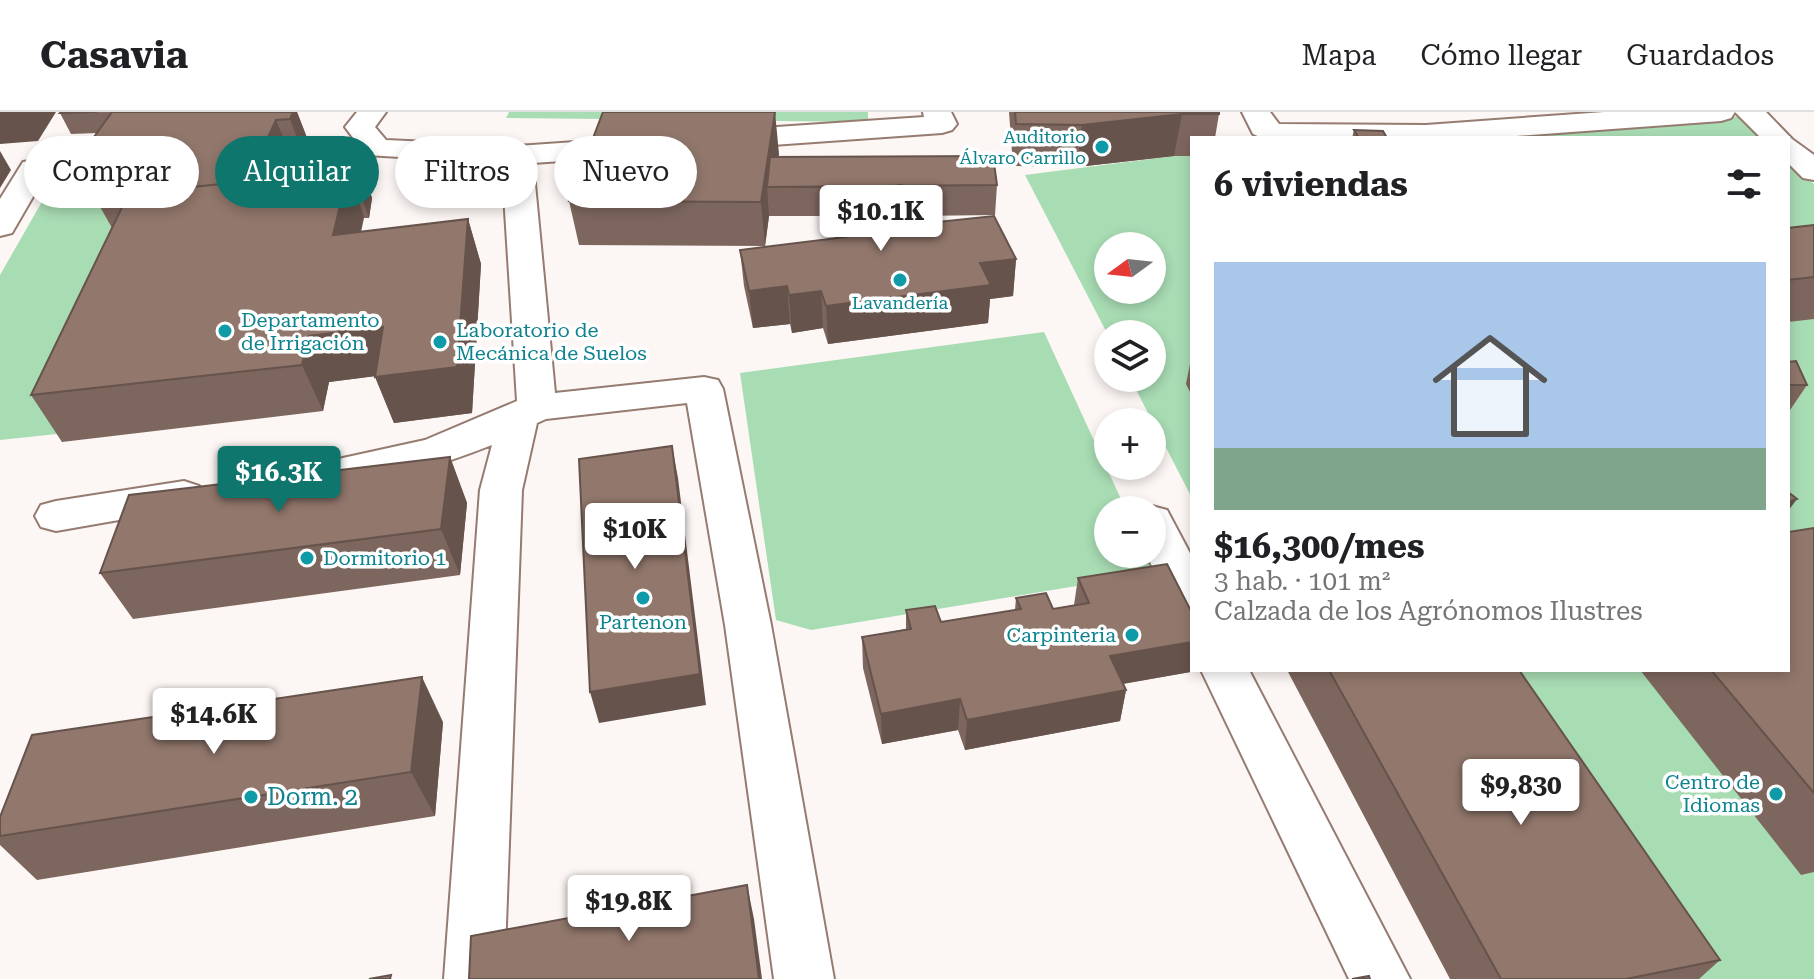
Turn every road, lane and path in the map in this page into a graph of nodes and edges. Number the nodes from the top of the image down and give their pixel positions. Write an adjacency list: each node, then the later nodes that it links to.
1 (372, 112): 9 (street)
2 (937, 112): 10 (street)
3 (1256, 112): 6 (street)
4 (1721, 112): 6 (street)
5 (1749, 112): 7 (street)
6 (1565, 118)
7 (1776, 136)
8 (1790, 149): 11 (street)
9 (395, 150)
10 (538, 153)
11 (1814, 171)
12 (24, 186): 14 (street)
13 (519, 208): 15 (street)
14 (0, 226)
15 (528, 412): 16 (street); 22 (street); 23 (street)
16 (299, 478)
17 (223, 490): 18 (street)
18 (56, 516)
19 (1166, 549): 20 (street)
20 (1190, 599)
21 (1226, 672): 24 (street)
22 (474, 979)
23 (804, 979)
24 (1380, 979)

